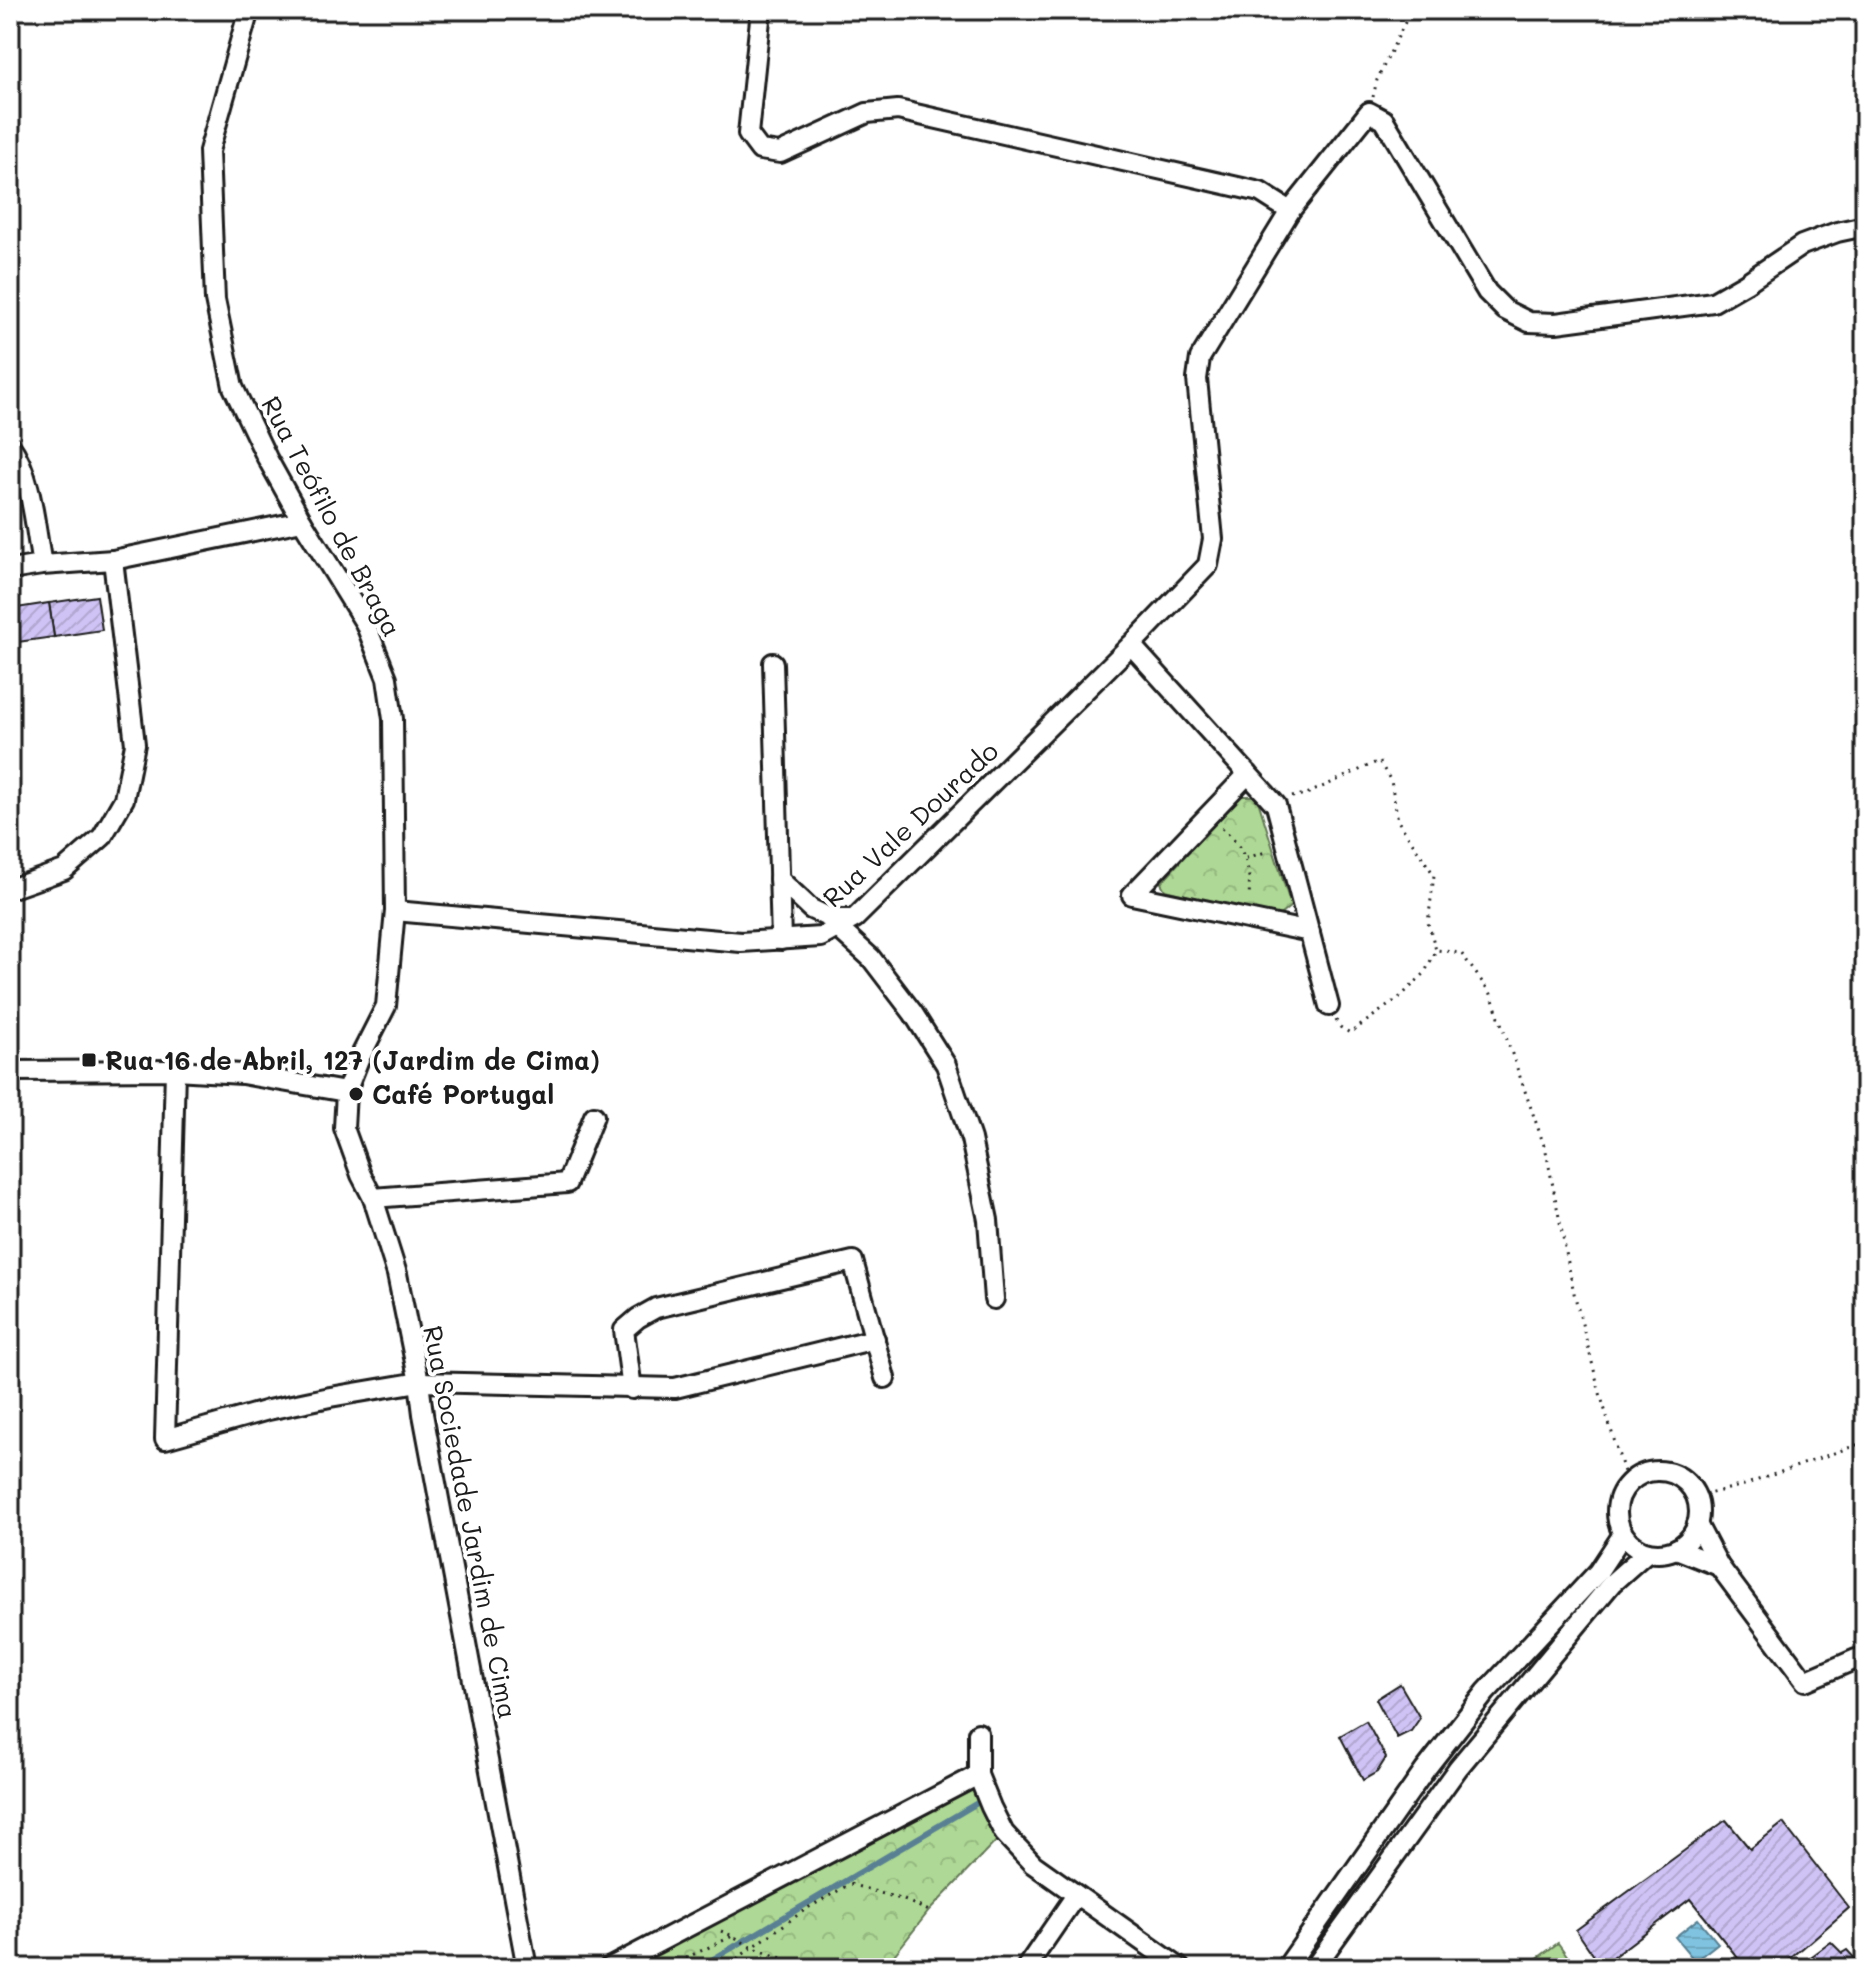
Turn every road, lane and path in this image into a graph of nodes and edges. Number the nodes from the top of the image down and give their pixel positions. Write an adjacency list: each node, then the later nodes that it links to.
1 (249, 10): 8 (street, Rua Teófilo de Braga)
2 (761, 10): 5 (street)
3 (1411, 10): 4 (path)
4 (1369, 112): 5 (street, Rua Vale Dourado); 6 (street)
5 (1290, 211): 12 (street, Rua Vale Dourado)
6 (1865, 226)
7 (10, 445): 10 (street)
8 (302, 521): 9 (street); 22 (street, Rua Teófilo de Braga)
9 (113, 560): 10 (street); 20 (street)
10 (42, 565): 11 (street)
11 (10, 570)
12 (1131, 645): 14 (street); 23 (street, Rua Vale Dourado)
13 (773, 663): 19 (street)
14 (1248, 774): 15 (street); 25 (street)
15 (1273, 801): 25 (street); 27 (path)
16 (1214, 823): 18 (path)
17 (1273, 849): 18 (path)
18 (1245, 858): 21 (path)
19 (779, 879): 23 (street); 26 (street)
20 (10, 889)
21 (1249, 901)
22 (395, 911): 26 (street, Rua Vale Dourado); 31 (street, Rua Teófilo de Braga)
23 (855, 918): 24 (street, Rua Vale Dourado)
24 (838, 928): 26 (street, Rua Vale Dourado); 34 (street)
25 (1310, 932): 28 (street)
26 (781, 940)
27 (1436, 950): 28 (path); 40 (path)
28 (1329, 1006)
29 (175, 1070): 30 (street); 31 (street); 37 (street)
30 (10, 1071)
31 (346, 1092): 33 (street, Rua Sociedade Jardim de Cima)
32 (594, 1116): 33 (street)
33 (373, 1198): 37 (street, Rua Sociedade Jardim de Cima)
34 (994, 1299)
35 (875, 1339): 36 (street); 38 (street); 38 (street)
36 (885, 1378)
37 (419, 1382): 38 (street); 53 (street, Rua Sociedade Jardim de Cima)
38 (632, 1389)
39 (1865, 1442): 41 (path)
40 (1628, 1485): 41 (street); 43 (street)
41 (1696, 1497): 42 (street)
42 (1697, 1524): 44 (street); 46 (street)
43 (1623, 1534): 45 (street); 60 (street)
44 (1676, 1549): 45 (street); 46 (street)
45 (1647, 1552): 61 (street)
46 (1719, 1566): 47 (street)
47 (1856, 1659)
48 (978, 1733): 49 (street)
49 (978, 1775): 50 (street); 54 (street)
50 (1076, 1895): 58 (street); 59 (street)
51 (929, 1911): 52 (path)
52 (751, 1947): 55 (path); 56 (path); 57 (path)
53 (527, 1968)
54 (609, 1968)
55 (664, 1968)
56 (724, 1968)
57 (809, 1968)
58 (1026, 1968)
59 (1180, 1968)
60 (1286, 1968)
61 (1314, 1968)

